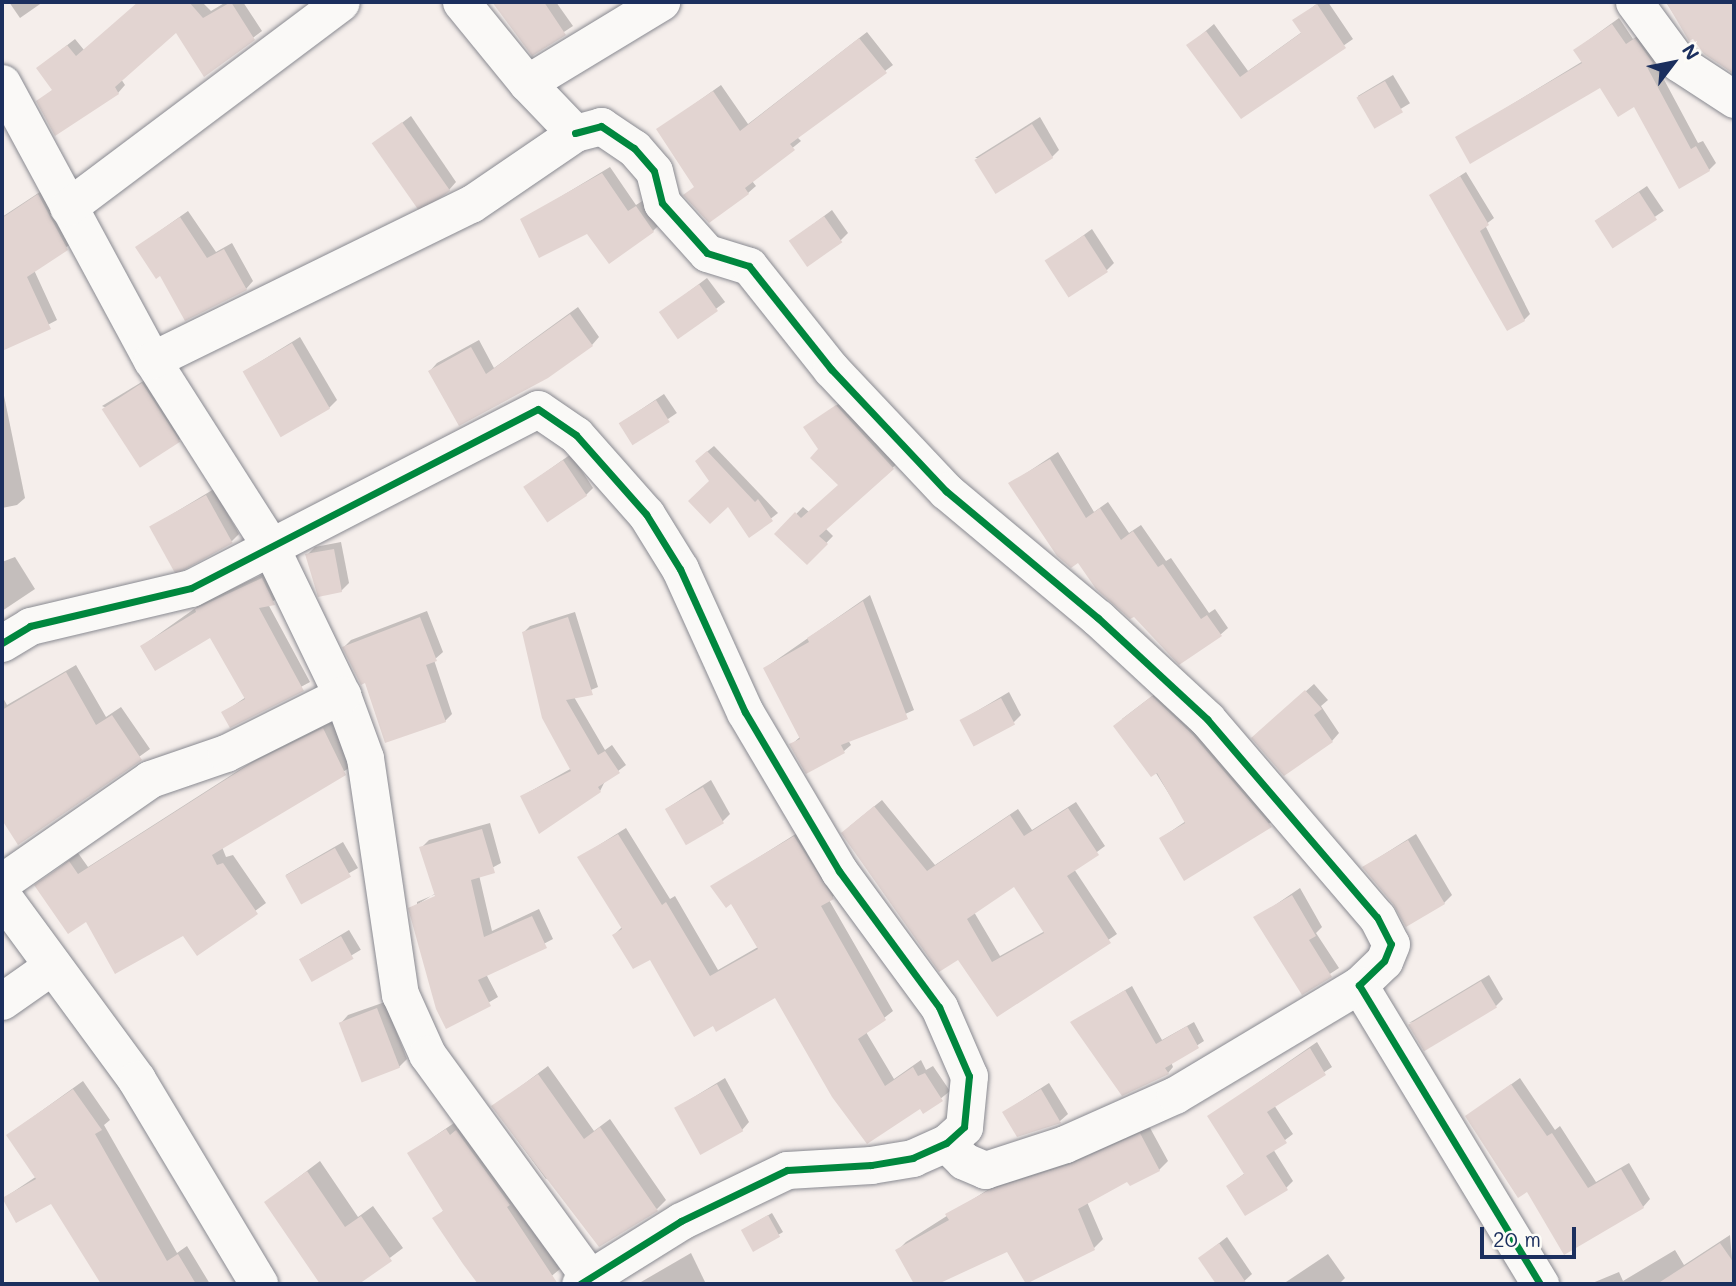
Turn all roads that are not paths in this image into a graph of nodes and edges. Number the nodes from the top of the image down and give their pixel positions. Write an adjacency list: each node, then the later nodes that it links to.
1 (341, 2): 9 (street)
2 (461, 2): 6 (street)
3 (661, 2): 6 (street)
4 (1634, 2): 7 (street)
5 (2, 83): 9 (street)
6 (527, 83): 8 (street)
7 (1734, 99)
8 (575, 133): 10 (street); 17 (street)
9 (68, 207): 10 (street)
10 (152, 360): 11 (street)
11 (269, 544): 12 (street); 13 (street); 19 (street)
12 (2, 643)
13 (342, 695): 14 (street); 20 (street)
14 (2, 883)
15 (2, 896): 16 (street)
16 (53, 965): 18 (street); 21 (street)
17 (1359, 985): 19 (street); 22 (street)
18 (2, 1001)
19 (946, 1143): 20 (street)
20 (587, 1282)
21 (259, 1284)
22 (1540, 1284)

